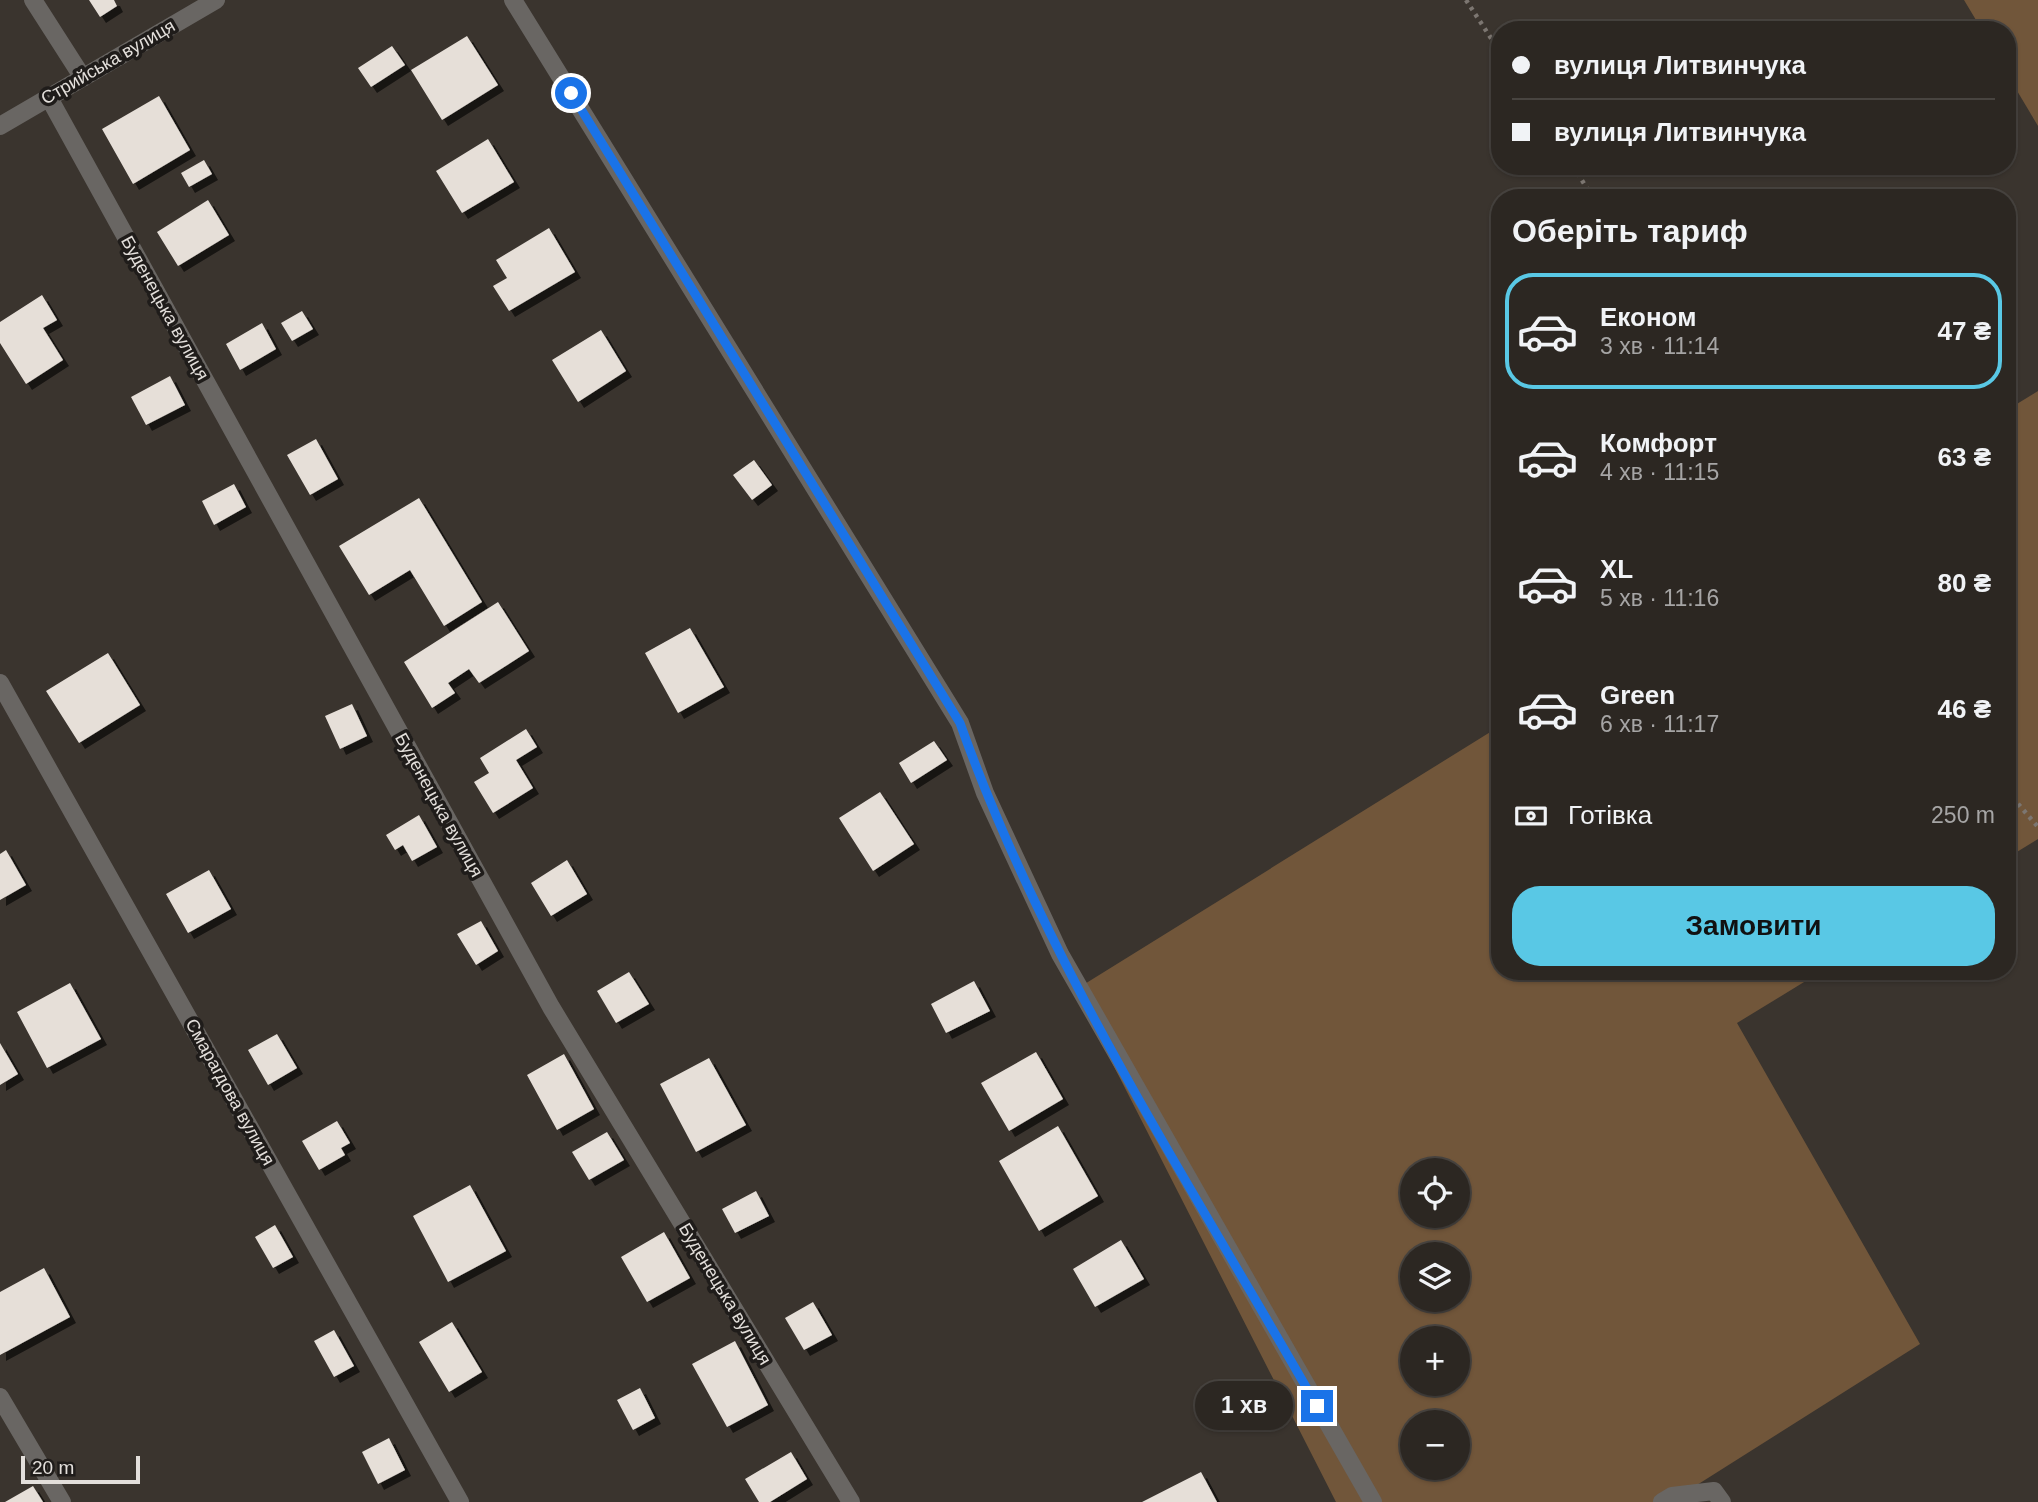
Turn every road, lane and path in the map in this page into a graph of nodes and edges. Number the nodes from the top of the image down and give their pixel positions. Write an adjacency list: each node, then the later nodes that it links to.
1 (33, 0): 6 (street)
2 (216, 0): 6 (street, Стрийська вулиця)
3 (513, 0): 17 (street)
4 (1466, 0): 5 (path)
5 (1491, 38)
6 (83, 78): 7 (street, Стрийська вулиця)
7 (48, 96): 8 (street, Стрийська вулиця); 16 (street, Буденецька вулиця)
8 (0, 126)
9 (0, 683): 15 (street, Смарагдова вулиця)
10 (2016, 801): 11 (path)
11 (2038, 827)
12 (0, 1397): 14 (street)
13 (1718, 1496): 18 (street)
14 (62, 1502)
15 (460, 1502)
16 (851, 1502)
17 (1373, 1502)
18 (1662, 1502)

